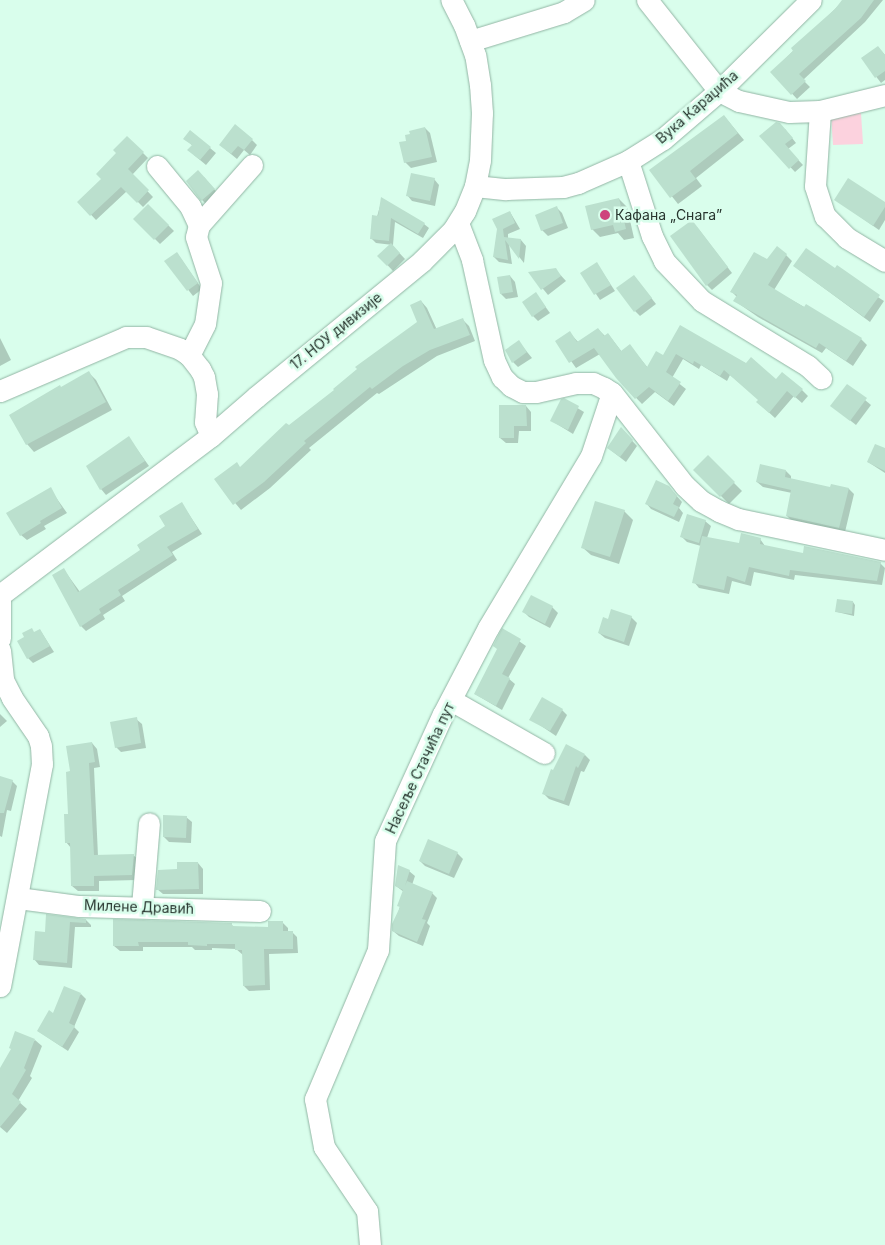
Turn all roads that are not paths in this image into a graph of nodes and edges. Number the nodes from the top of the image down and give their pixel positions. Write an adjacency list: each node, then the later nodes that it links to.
1 (451, 0): 5 (street, 17. НОУ дивизије)
2 (584, 0): 5 (street)
3 (647, 0): 6 (street)
4 (811, 0): 6 (street, Вука Караџића)
5 (470, 41): 12 (street, 17. НОУ дивизије)
6 (719, 91): 8 (street); 9 (street, Вука Караџића)
7 (885, 95): 8 (street)
8 (820, 111): 15 (street)
9 (628, 161): 12 (street, Вука Караџића); 17 (street)
10 (252, 165): 14 (street)
11 (157, 166): 14 (street)
12 (475, 186): 13 (street, 17. НОУ дивизије)
13 (458, 223): 19 (street); 20 (street, 17. НОУ дивизије)
14 (200, 225): 16 (street)
15 (885, 261)
16 (189, 355): 18 (street); 20 (street)
17 (822, 378)
18 (0, 391)
19 (612, 393): 21 (street); 25 (street, Насеље Стачића пут)
20 (211, 436): 22 (street, 17. НОУ дивизије)
21 (885, 550)
22 (0, 595): 23 (street)
23 (0, 638)
24 (0, 650): 28 (street)
25 (451, 700): 26 (street); 32 (street, Насеље Стачића пут)
26 (544, 753)
27 (149, 822): 29 (street)
28 (18, 898): 29 (street, Милене Дравић); 31 (street)
29 (142, 906): 30 (street, Милене Дравић)
30 (260, 911)
31 (0, 986)
32 (370, 1245)

